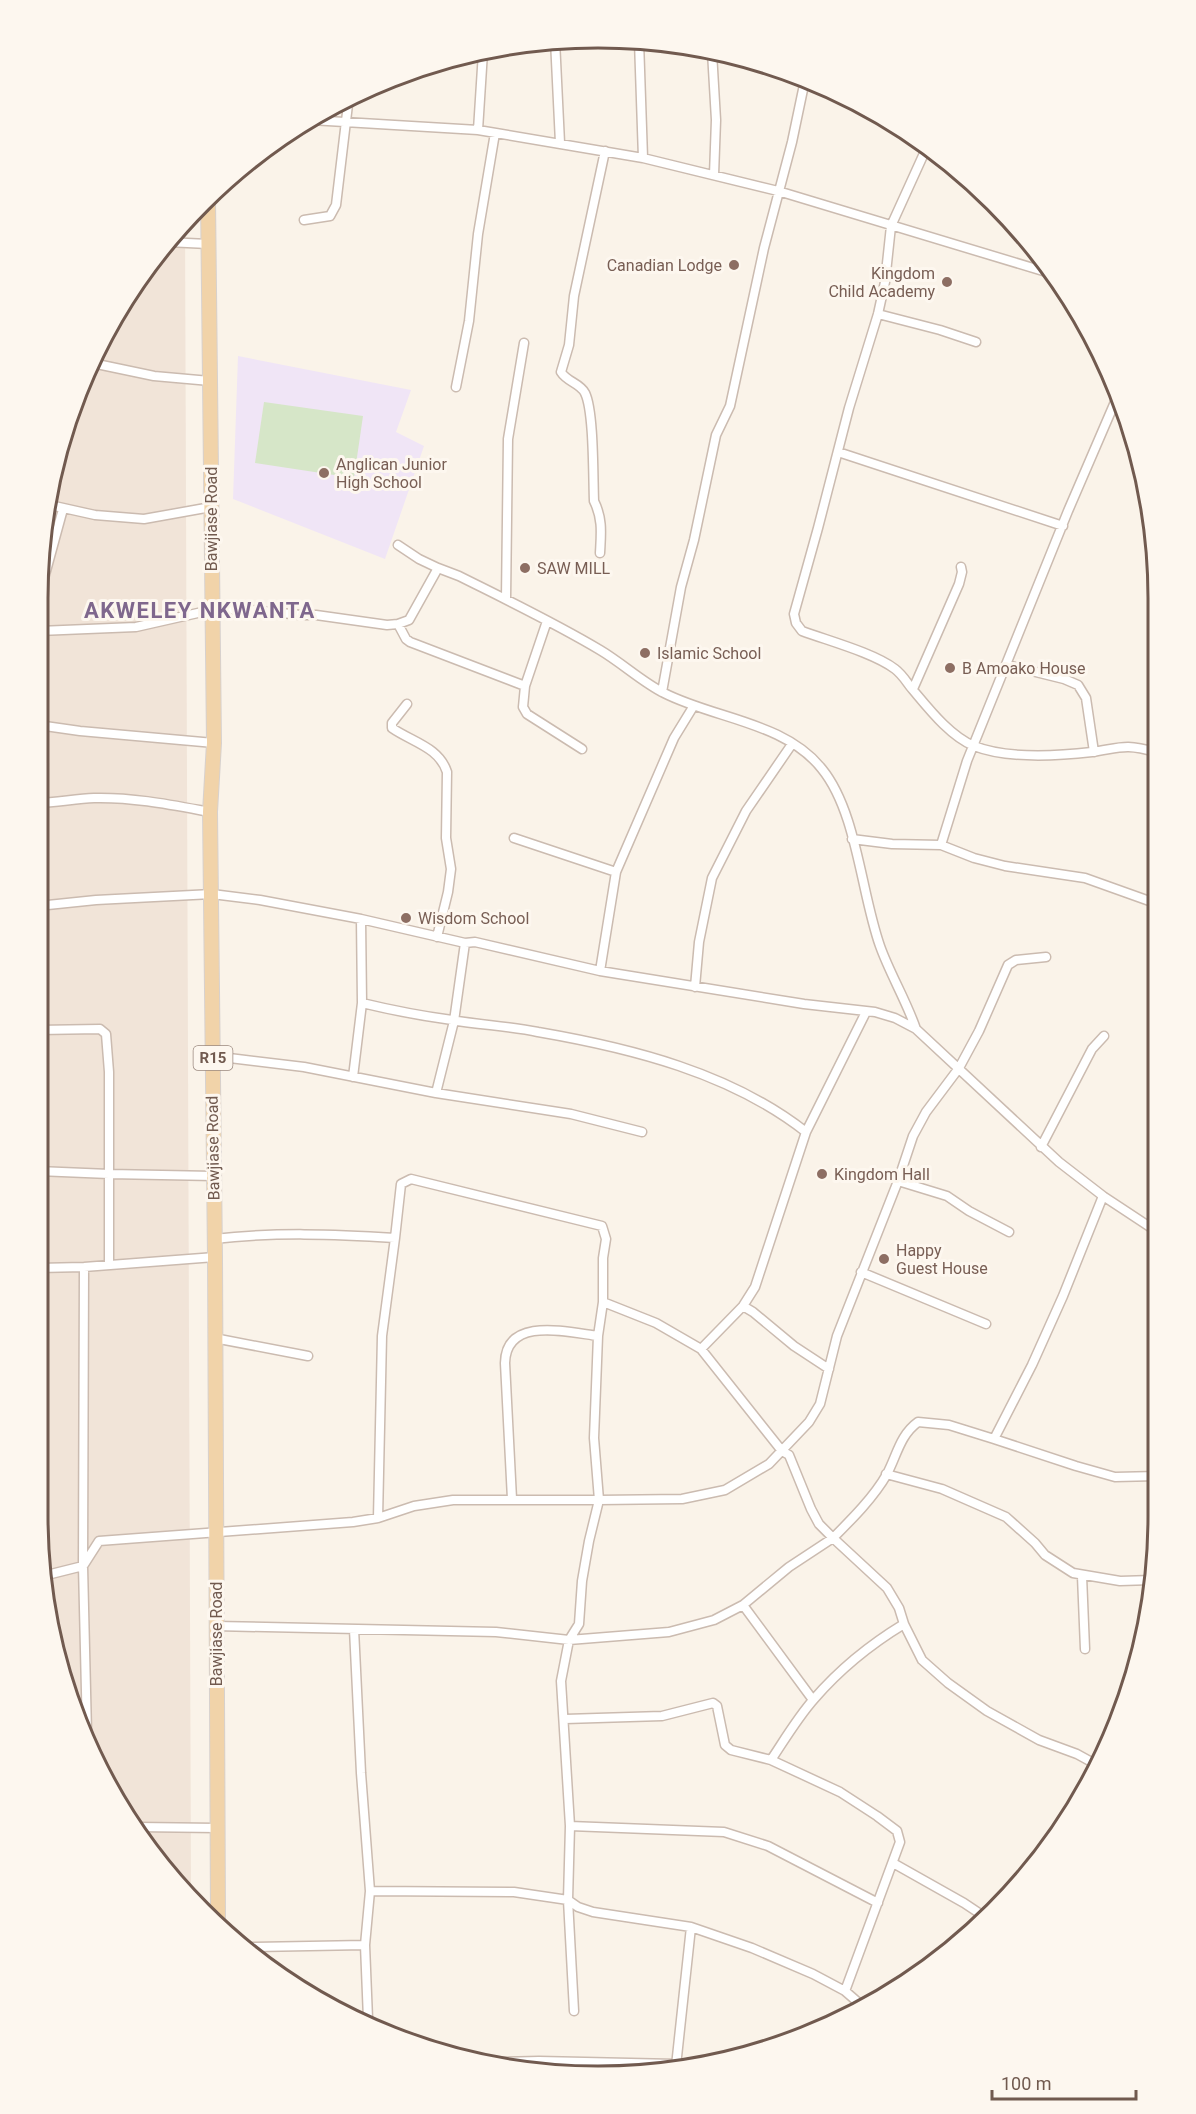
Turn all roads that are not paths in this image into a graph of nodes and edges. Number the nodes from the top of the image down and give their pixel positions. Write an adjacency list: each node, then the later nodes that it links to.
1 (555, 50): 11 (street)
2 (639, 50): 14 (street)
3 (482, 61): 9 (street)
4 (713, 61): 15 (street)
5 (803, 88): 16 (street)
6 (348, 109): 8 (street)
7 (325, 121): 8 (street)
8 (347, 123): 9 (street); 18 (street)
9 (478, 130): 10 (street)
10 (495, 133): 11 (street); 28 (street)
11 (560, 143): 12 (street)
12 (605, 151): 14 (street); 36 (street)
13 (923, 155): 19 (street)
14 (643, 158): 15 (street)
15 (714, 175): 16 (street)
16 (778, 191): 19 (street); 48 (street)
17 (208, 210): 21 (main road, Bawjiase Road / R15)
18 (304, 219)
19 (891, 226): 22 (street); 23 (street)
20 (178, 243): 21 (street)
21 (208, 244): 27 (main road, Bawjiase Road / R15)
22 (1039, 270)
23 (878, 314): 24 (street); 30 (street)
24 (976, 342)
25 (524, 343): 40 (street)
26 (101, 365): 27 (street)
27 (210, 381): 32 (main road, Bawjiase Road / R15)
28 (456, 387)
29 (1113, 406): 34 (street)
30 (838, 452): 34 (street); 47 (street)
31 (56, 506): 33 (street)
32 (211, 507): 33 (street); 41 (main road, Bawjiase Road / R15)
33 (63, 508): 37 (street)
34 (1063, 526): 45 (street)
35 (398, 545): 39 (street)
36 (600, 553)
37 (49, 558)
38 (961, 567): 47 (street)
39 (438, 568): 40 (street); 43 (street)
40 (506, 599): 42 (street)
41 (211, 610): 43 (street); 44 (street); 52 (main road, Bawjiase Road / R15)
42 (547, 621): 46 (street); 48 (street)
43 (398, 624): 46 (street)
44 (48, 631)
45 (1006, 665): 54 (street); 57 (street)
46 (525, 686): 55 (street)
47 (913, 689): 54 (street)
48 (662, 692): 50 (street)
49 (407, 704): 68 (street)
50 (693, 707): 53 (street); 63 (street)
51 (48, 726): 52 (street)
52 (214, 743): 59 (main road, Bawjiase Road / R15)
53 (792, 744): 61 (street); 72 (street)
54 (973, 746): 57 (street); 62 (street)
55 (582, 749)
56 (1148, 751): 57 (street)
57 (1094, 752)
58 (48, 802): 59 (street)
59 (210, 812): 64 (main road, Bawjiase Road / R15)
60 (514, 838): 63 (street)
61 (852, 839): 62 (street); 76 (street)
62 (941, 845): 65 (street)
63 (616, 872): 71 (street)
64 (212, 894): 66 (street); 67 (street); 79 (main road, Bawjiase Road / R15)
65 (1148, 900)
66 (48, 905)
67 (361, 919): 68 (street); 73 (street)
68 (437, 937): 69 (street)
69 (465, 943): 71 (street); 75 (street)
70 (1046, 957): 80 (street)
71 (600, 971): 72 (street)
72 (695, 987): 74 (street)
73 (362, 1003): 75 (street); 81 (street)
74 (867, 1012): 76 (street); 84 (street)
75 (454, 1021): 82 (street); 84 (street)
76 (916, 1029): 80 (street)
77 (48, 1030): 87 (street)
78 (1104, 1036): 85 (street)
79 (213, 1056): 81 (street); 88 (main road, Bawjiase Road / R15)
80 (959, 1068): 85 (street); 89 (street)
81 (353, 1077): 82 (street)
82 (436, 1093): 83 (street)
83 (642, 1132)
84 (806, 1132): 101 (street)
85 (1041, 1147): 90 (street)
86 (48, 1171): 87 (street)
87 (109, 1174): 88 (street); 96 (street)
88 (214, 1176): 94 (main road, Bawjiase Road / R15)
89 (898, 1181): 92 (street); 99 (street)
90 (1103, 1196): 91 (street); 108 (street)
91 (1148, 1226)
92 (1010, 1232)
93 (395, 1238): 94 (street); 100 (street); 114 (street)
94 (214, 1239): 95 (main road, Bawjiase Road / R15)
95 (215, 1257): 96 (street); 104 (main road, Bawjiase Road / R15)
96 (109, 1265): 97 (street)
97 (84, 1267): 98 (street); 117 (street)
98 (48, 1268)
99 (861, 1272): 102 (street); 107 (street)
100 (603, 1302): 103 (street); 105 (street)
101 (743, 1306): 105 (street); 107 (street)
102 (986, 1324)
103 (598, 1336): 112 (street); 113 (street)
104 (214, 1338): 106 (street); 115 (main road, Bawjiase Road / R15)
105 (701, 1349): 109 (street)
106 (308, 1356)
107 (829, 1369): 109 (street)
108 (994, 1439): 110 (street); 111 (street)
109 (782, 1451): 113 (street); 116 (street)
110 (886, 1474): 116 (street); 119 (street)
111 (1148, 1476)
112 (512, 1499): 113 (street); 114 (street)
113 (599, 1500): 125 (street)
114 (378, 1518): 115 (street)
115 (216, 1533): 117 (street); 123 (main road, Bawjiase Road / R15)
116 (832, 1538): 121 (street); 122 (street)
117 (83, 1566): 118 (street); 128 (street)
118 (51, 1574)
119 (1082, 1576): 120 (street); 126 (street)
120 (1144, 1580)
121 (743, 1605): 125 (street); 127 (street)
122 (904, 1624): 127 (street); 131 (street)
123 (215, 1626): 124 (street); 134 (main road, Bawjiase Road / R15)
124 (354, 1629): 125 (street); 136 (street)
125 (568, 1640): 129 (street)
126 (1085, 1649)
127 (813, 1700): 130 (street)
128 (87, 1717)
129 (565, 1719): 130 (street); 132 (street)
130 (771, 1760): 135 (street)
131 (1090, 1761)
132 (570, 1826): 137 (street); 138 (street)
133 (145, 1827): 134 (street)
134 (218, 1828): 140 (main road, Bawjiase Road / R15)
135 (893, 1863): 138 (street); 139 (street)
136 (370, 1891): 137 (street); 142 (street)
137 (568, 1900): 141 (street); 146 (street)
138 (878, 1902): 144 (street)
139 (978, 1913)
140 (218, 1914)
141 (691, 1927): 144 (street); 148 (street)
142 (365, 1945): 143 (street); 147 (street)
143 (256, 1947)
144 (844, 1991): 145 (street)
145 (856, 2001)
146 (574, 2011)
147 (368, 2015)
148 (677, 2060)
149 (528, 2061): 150 (street)
150 (643, 2064)

